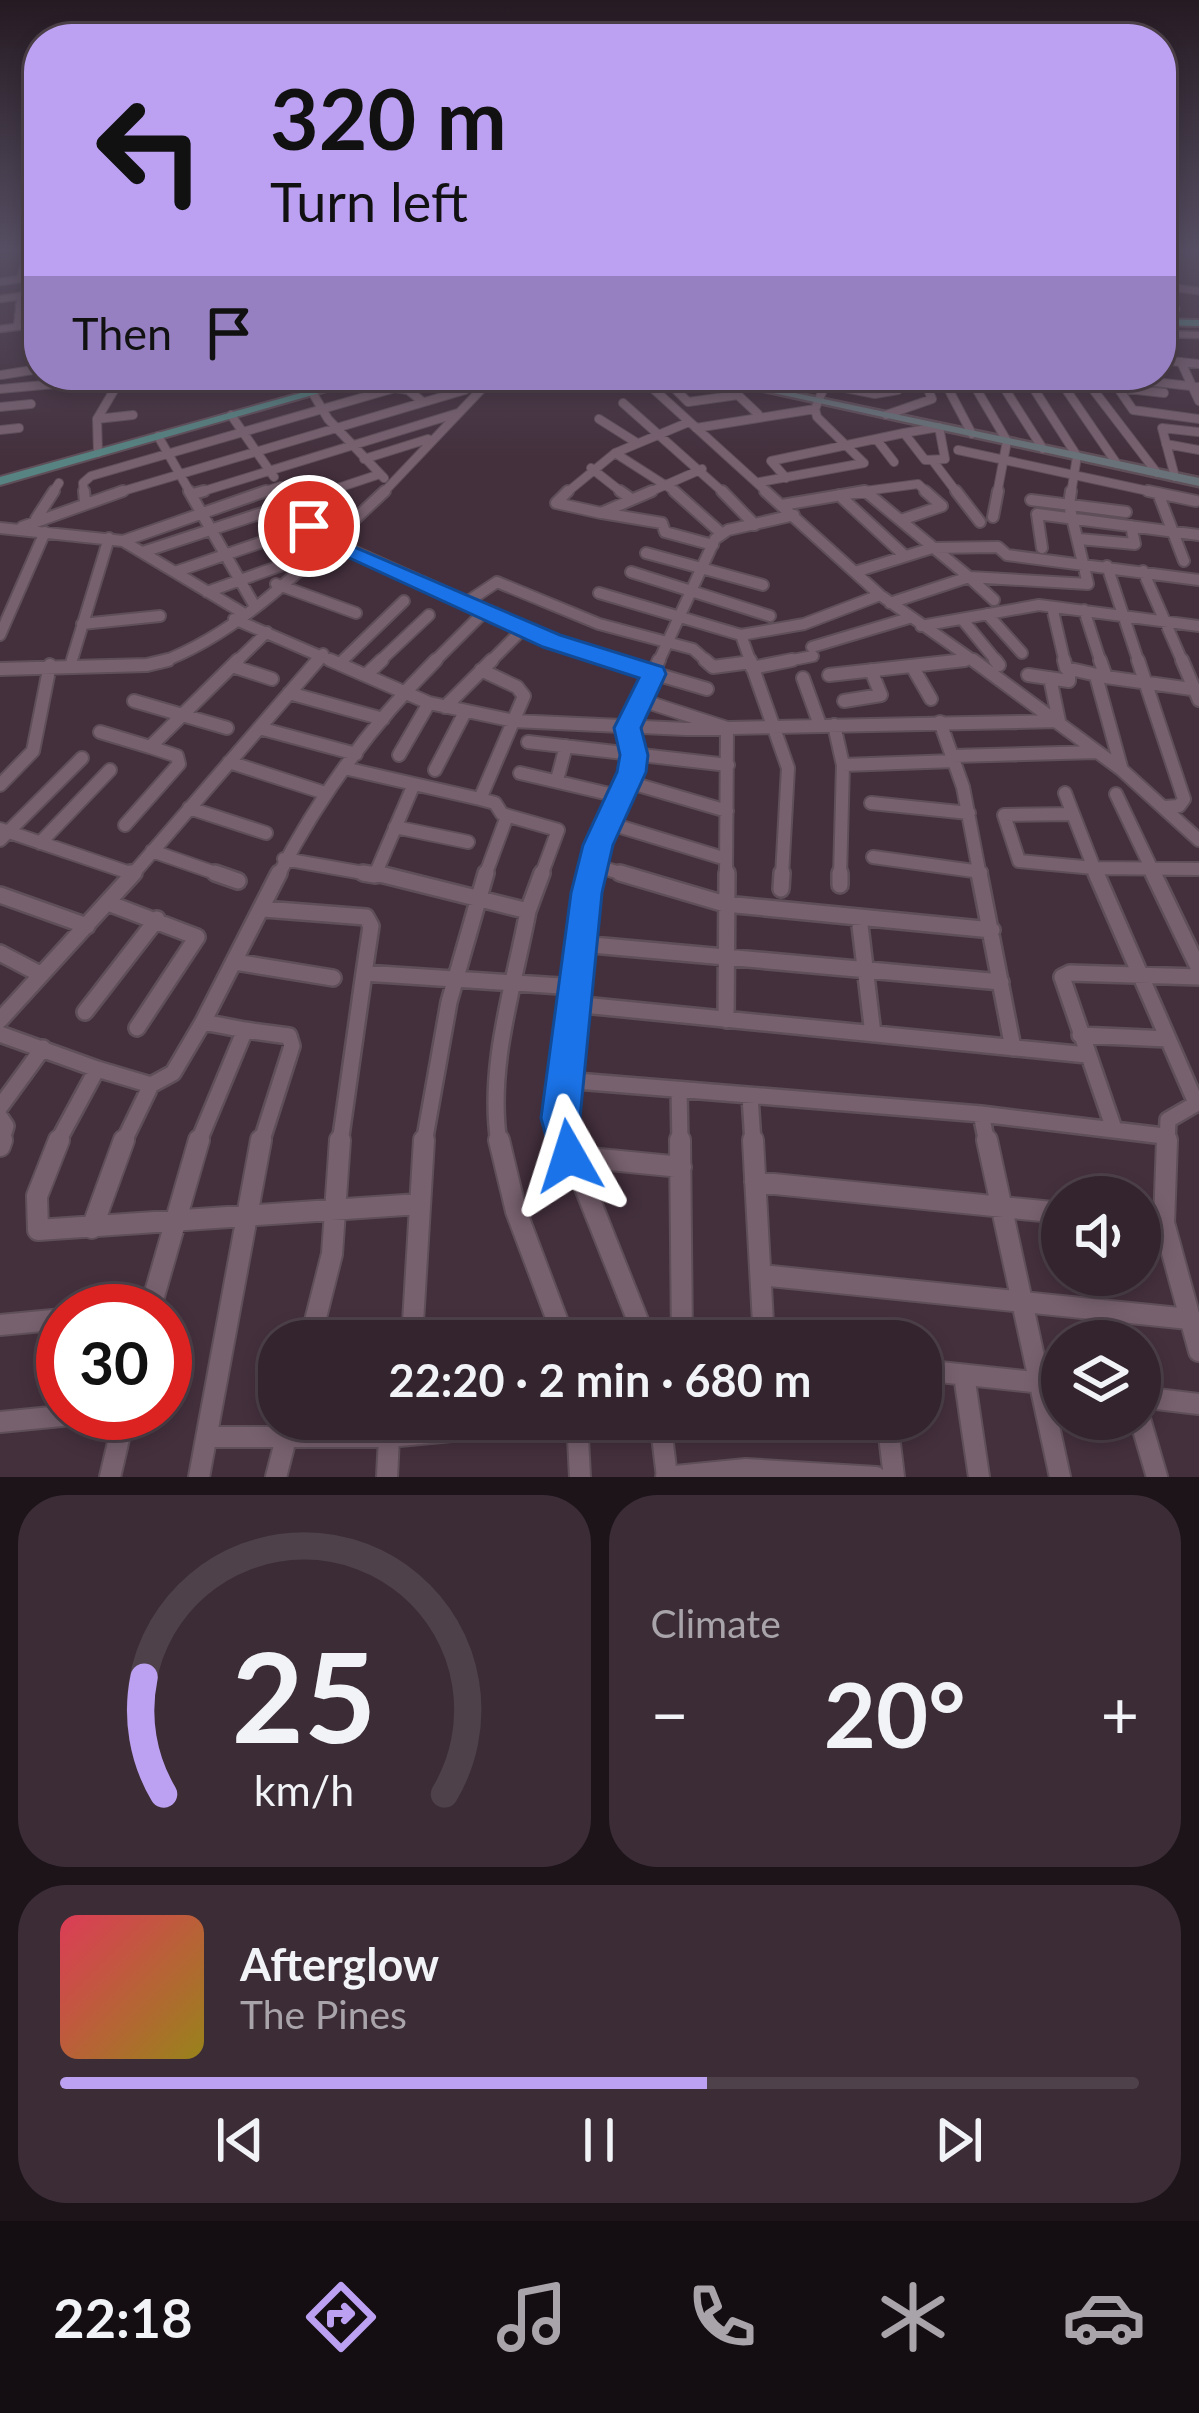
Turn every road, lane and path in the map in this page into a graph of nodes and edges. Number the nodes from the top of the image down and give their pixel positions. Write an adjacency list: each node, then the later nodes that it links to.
1 (17, 319): 3 (street)
2 (24, 326): 3 (street)
3 (17, 327): 4 (street)
4 (0, 329)
5 (1176, 330): 7 (street)
6 (1176, 334): 7 (street)
7 (1181, 334): 8 (street)
8 (1199, 334)
9 (1199, 364): 11 (street)
10 (1176, 365): 11 (street)
11 (1183, 366): 14 (street)
12 (1, 375): 13 (street)
13 (8, 383): 43 (street)
14 (1195, 386): 41 (street)
15 (114, 390): 54 (street)
16 (293, 390): 77 (main road)
17 (296, 390): 52 (main road)
18 (308, 390): 46 (street)
19 (393, 390): 46 (street)
20 (404, 390): 40 (street)
21 (465, 390): 40 (street)
22 (482, 390): 48 (street)
23 (654, 390): 57 (street)
24 (676, 390): 49 (street)
25 (758, 390): 45 (main road)
26 (823, 390): 45 (street)
27 (861, 390): 28 (street)
28 (894, 390)
29 (928, 390): 50 (street)
30 (949, 390): 65 (street)
31 (977, 390): 71 (street)
32 (1006, 390): 76 (street)
33 (1035, 390): 83 (street)
34 (1066, 390): 88 (street)
35 (1093, 390): 94 (street)
36 (1119, 390): 53 (street)
37 (1136, 390): 39 (street)
38 (1163, 390): 39 (street)
39 (1164, 393): 53 (street)
40 (423, 401): 47 (street)
41 (1199, 401)
42 (623, 403): 66 (street)
43 (0, 404): 44 (street)
44 (31, 404)
45 (816, 404): 49 (street); 50 (main road); 75 (street)
46 (320, 410): 61 (street); 63 (street)
47 (397, 410): 58 (street); 61 (street)
48 (465, 411): 58 (street); 70 (street)
49 (758, 415): 57 (street)
50 (886, 415): 59 (main road)
51 (133, 416): 54 (street)
52 (231, 416): 63 (street); 68 (main road)
53 (1176, 416): 56 (street)
54 (97, 419): 77 (street)
55 (599, 419): 72 (street)
56 (1197, 419): 67 (street)
57 (693, 425): 66 (street); 101 (street)
58 (415, 427): 70 (street); 74 (street)
59 (939, 427): 64 (street); 65 (main road); 86 (street)
60 (19, 428): 62 (street)
61 (335, 428): 74 (street); 80 (street)
62 (0, 430)
63 (245, 432): 80 (street); 82 (street)
64 (904, 433): 69 (street); 86 (street)
65 (972, 434): 71 (main road)
66 (663, 435): 72 (street); 91 (street)
67 (1198, 435): 73 (street)
68 (158, 436): 77 (main road); 82 (street)
69 (878, 440): 75 (street); 87 (street)
70 (430, 441): 84 (street); 97 (street)
71 (1006, 441): 76 (main road); 85 (street)
72 (637, 443): 81 (street)
73 (1166, 444): 79 (street); 100 (street)
74 (351, 446): 84 (street); 92 (street)
75 (849, 447): 98 (street); 98 (street)
76 (1043, 449): 83 (main road)
77 (97, 450): 96 (main road)
78 (958, 450): 85 (street)
79 (1199, 450)
80 (258, 451): 92 (street); 93 (street)
81 (616, 453): 90 (street); 103 (street)
82 (168, 454): 93 (street); 113 (street)
83 (1078, 455): 88 (main road); 95 (street)
84 (364, 459): 97 (street)
85 (1004, 460): 89 (street); 119 (street)
86 (934, 461): 105 (street)
87 (894, 462)
88 (1117, 464): 94 (main road)
89 (1039, 467): 95 (street); 99 (street)
90 (591, 468): 111 (street); 121 (street)
91 (702, 469): 103 (street); 126 (street)
92 (270, 471): 104 (street); 109 (street)
93 (181, 473): 109 (street); 113 (street)
94 (1157, 473): 100 (main road)
95 (1072, 474): 108 (street); 116 (street)
96 (0, 478)
97 (385, 478): 114 (street); 139 (street)
98 (786, 478): 101 (street)
99 (1036, 479)
100 (1187, 480): 115 (street)
101 (760, 482): 117 (street)
102 (59, 483): 123 (street)
103 (664, 484): 111 (street); 137 (street)
104 (281, 486): 114 (street); 118 (street)
105 (955, 489): 107 (street); 119 (street)
106 (865, 491): 107 (street); 110 (street); 124 (street)
107 (927, 492): 124 (street)
108 (1158, 493): 115 (street); 133 (street)
109 (193, 494): 118 (street)
110 (839, 495): 117 (street); 145 (street)
111 (631, 498): 121 (street)
112 (1031, 500): 116 (street)
113 (85, 502): 123 (street)
114 (293, 503): 127 (street); 131 (street)
115 (1198, 504)
116 (1070, 505): 120 (street); 122 (street)
117 (788, 510): 126 (street); 153 (street)
118 (201, 511): 131 (street); 138 (street)
119 (971, 511): 125 (street)
120 (1126, 512)
121 (601, 513): 137 (street)
122 (1075, 519): 128 (street); 136 (street); 141 (street)
123 (36, 520): 129 (street)
124 (901, 520): 140 (street)
125 (980, 522)
126 (754, 524): 137 (street)
127 (309, 526): 139 (street); 144 (street)
128 (1131, 526): 133 (street); 136 (street)
129 (22, 527): 130 (street); 132 (street)
130 (0, 528)
131 (211, 530): 142 (street); 144 (street)
132 (45, 532): 135 (street); 186 (street)
133 (1174, 532): 134 (street); 146 (street)
134 (1199, 535)
135 (109, 538): 138 (street); 181 (street)
136 (1078, 538): 147 (street)
137 (717, 539): 149 (street)
138 (123, 541): 142 (street)
139 (322, 547): 155 (street); 157 (street); 165 (street)
140 (932, 548): 145 (street); 147 (street); 154 (street)
141 (1042, 548)
142 (143, 551): 151 (street)
143 (646, 553): 149 (street)
144 (225, 555): 151 (street); 155 (street)
145 (905, 556): 153 (street)
146 (1184, 561)
147 (1085, 563): 148 (street); 154 (street)
148 (1107, 566): 150 (street); 173 (street)
149 (704, 568): 158 (street); 160 (street)
150 (1143, 571): 156 (street); 180 (street)
151 (175, 572): 159 (street)
152 (631, 572): 160 (street)
153 (855, 572): 162 (street)
154 (969, 578): 162 (street); 163 (street)
155 (239, 579): 159 (street); 166 (street)
156 (1199, 580)
157 (276, 584): 166 (street); 170 (street)
158 (764, 585)
159 (208, 592): 175 (street)
160 (692, 592): 176 (street); 177 (street)
161 (599, 593): 176 (street)
162 (885, 599): 178 (street); 187 (street)
163 (994, 600)
164 (404, 601): 192 (street)
165 (466, 602): 168 (street); 188 (street)
166 (253, 603): 175 (street)
167 (1052, 607): 169 (street); 171 (street); 202 (street)
168 (486, 610): 184 (street); 213 (street)
169 (1084, 610): 173 (street); 207 (street)
170 (356, 613)
171 (987, 614): 179 (street); 189 (street)
172 (429, 615): 204 (street)
173 (1120, 615): 180 (street); 211 (street)
174 (160, 616): 181 (street)
175 (238, 616): 185 (street); 193 (street)
176 (681, 616): 187 (street); 188 (street)
177 (770, 616)
178 (909, 618): 182 (street); 195 (street)
179 (962, 619): 182 (street); 196 (street)
180 (1166, 622): 183 (street); 215 (street)
181 (82, 624): 193 (street)
182 (921, 626): 191 (street)
183 (1199, 626)
184 (523, 629): 200 (street); 203 (street)
185 (267, 632): 190 (street); 197 (street)
186 (0, 634)
187 (741, 635): 195 (street)
188 (669, 642): 195 (street); 203 (street)
189 (1022, 653)
190 (322, 654): 192 (street); 214 (street)
191 (967, 660): 198 (street); 226 (street)
192 (340, 663): 204 (street)
193 (71, 664): 194 (street)
194 (50, 665): 199 (street); 253 (street)
195 (752, 665): 229 (street)
196 (999, 665)
197 (232, 666): 210 (street); 223 (street)
198 (912, 666): 201 (street); 217 (street)
199 (0, 669)
200 (481, 670): 221 (street); 225 (street)
201 (871, 670): 205 (street); 219 (street)
202 (1069, 671): 207 (street); 209 (street)
203 (654, 674): 212 (street); 216 (street)
204 (366, 675): 213 (street)
205 (829, 675)
206 (1028, 675): 209 (street)
207 (1101, 676): 211 (street); 250 (street)
208 (803, 678): 228 (street)
209 (1050, 678): 226 (street)
210 (272, 679)
211 (1146, 682): 215 (street); 261 (street)
212 (707, 689)
213 (404, 692): 220 (street); 224 (street)
214 (289, 693): 224 (street); 231 (street)
215 (1198, 693)
216 (641, 700): 232 (street); 233 (street)
217 (931, 700)
218 (134, 701): 223 (street)
219 (844, 701)
220 (429, 703): 221 (street); 240 (street)
221 (445, 707): 222 (street)
222 (465, 712): 225 (street); 249 (street)
223 (183, 714): 230 (street); 237 (street)
224 (382, 719): 239 (street)
225 (514, 721): 232 (street); 259 (street)
226 (1059, 721): 227 (street); 238 (street)
227 (940, 722): 228 (street); 243 (street)
228 (827, 725): 229 (street); 246 (street)
229 (774, 727): 233 (street); 288 (street)
230 (227, 728)
231 (259, 728): 239 (street); 244 (street)
232 (628, 728): 233 (street); 241 (street)
233 (727, 728): 245 (street)
234 (100, 732): 237 (street)
235 (528, 742): 236 (street)
236 (566, 746): 241 (street); 252 (street)
237 (150, 747): 268 (street)
238 (1099, 752): 243 (street); 250 (street)
239 (356, 754): 247 (street)
240 (399, 755)
241 (634, 755): 245 (street); 255 (street)
242 (82, 758): 271 (street)
243 (953, 758): 246 (street); 264 (street)
244 (229, 762): 256 (street); 262 (street)
245 (728, 765): 263 (street)
246 (843, 765): 287 (street)
247 (344, 768): 254 (street); 256 (street)
248 (110, 770): 273 (street)
249 (435, 770)
250 (1122, 770): 261 (street)
251 (520, 773): 252 (street)
252 (557, 780): 255 (street)
253 (0, 784)
254 (414, 784): 259 (street); 269 (street)
255 (625, 790): 263 (street); 267 (street)
256 (326, 793): 278 (street)
257 (1065, 793): 265 (street)
258 (1116, 794): 281 (street)
259 (480, 799): 266 (street)
260 (871, 803): 264 (street)
261 (1165, 807): 274 (street)
262 (189, 808): 270 (street); 275 (street)
263 (727, 811): 277 (street)
264 (969, 814): 283 (street)
265 (1074, 814): 280 (street); 280 (street)
266 (507, 816): 290 (street); 294 (street)
267 (608, 823): 277 (street); 279 (street)
268 (125, 825)
269 (395, 827): 272 (street); 285 (street)
270 (266, 832)
271 (4, 834): 273 (street)
272 (468, 842)
273 (40, 843): 284 (street)
274 (1197, 844)
275 (152, 851): 284 (street); 286 (street)
276 (873, 857): 283 (street)
277 (723, 858): 292 (street)
278 (284, 859): 285 (street); 293 (street)
279 (593, 866): 292 (street); 299 (street)
280 (1094, 868): 281 (street); 307 (street)
281 (1153, 869): 282 (street); 306 (street)
282 (1199, 869)
283 (981, 872): 298 (street)
284 (133, 874): 291 (street)
285 (375, 874): 290 (street)
286 (238, 881)
287 (840, 885)
288 (781, 889)
289 (0, 895): 297 (street)
290 (475, 896): 294 (street); 308 (street)
291 (108, 902): 296 (street); 297 (street)
292 (725, 904): 295 (street); 301 (street)
293 (264, 909): 302 (street); 305 (street)
294 (528, 911): 310 (street)
295 (859, 917): 298 (street); 303 (street)
296 (157, 919): 313 (street); 317 (street)
297 (88, 926): 304 (street)
298 (992, 930): 311 (street)
299 (580, 944): 301 (street); 312 (street)
300 (0, 953): 304 (street)
301 (727, 958): 303 (street); 314 (street)
302 (236, 962): 309 (street); 316 (street)
303 (867, 970): 311 (street); 320 (street)
304 (38, 973): 315 (street)
305 (364, 973): 308 (street); 343 (street)
306 (1199, 973): 307 (street)
307 (1141, 975): 321 (street); 322 (street)
308 (457, 976): 310 (street); 341 (street)
309 (333, 978)
310 (516, 981): 312 (street); 356 (street)
311 (1001, 982): 324 (street)
312 (574, 996): 314 (street); 327 (street)
313 (85, 1012)
314 (726, 1019): 320 (street)
315 (0, 1020)
316 (203, 1022): 318 (street); 328 (street)
317 (137, 1028)
318 (245, 1030): 345 (street); 346 (street)
319 (0, 1034): 323 (street)
320 (873, 1034): 324 (street)
321 (1081, 1035): 322 (street); 325 (street)
322 (1168, 1039): 331 (street)
323 (43, 1048): 326 (street); 332 (street)
324 (1013, 1048): 325 (street)
325 (1088, 1055): 335 (street)
326 (98, 1069): 328 (street); 349 (street)
327 (564, 1079): 329 (street); 338 (street)
328 (152, 1085): 349 (street)
329 (680, 1090): 330 (street); 339 (street)
330 (750, 1096): 333 (street); 340 (street)
331 (1198, 1103): 336 (street)
332 (0, 1107)
333 (981, 1114): 335 (street); 342 (street)
334 (0, 1117): 337 (street)
335 (1113, 1126): 336 (street)
336 (1164, 1136): 348 (street)
337 (0, 1145)
338 (569, 1156): 339 (street); 357 (street)
339 (681, 1167): 358 (street)
340 (755, 1182): 342 (street); 350 (street)
341 (419, 1204): 343 (street); 355 (street)
342 (1002, 1207): 344 (street); 352 (street)
343 (335, 1211): 345 (street); 354 (street)
344 (1041, 1211)
345 (246, 1215): 346 (street); 372 (street)
346 (177, 1220): 349 (street); 351 (street)
347 (1161, 1223): 348 (street)
348 (1164, 1223): 353 (street)
349 (92, 1228)
350 (760, 1275): 352 (street); 359 (street)
351 (156, 1284)
352 (1025, 1306): 353 (street); 363 (street)
353 (1189, 1319): 362 (street)
354 (315, 1320)
355 (413, 1320)
356 (559, 1320)
357 (637, 1320)
358 (682, 1320)
359 (763, 1320)
360 (36, 1321): 361 (street)
361 (0, 1325)
362 (1199, 1351)
363 (1041, 1352)
364 (942, 1372): 365 (street)
365 (964, 1375): 366 (street); 389 (street)
366 (1041, 1383)
367 (1161, 1399): 368 (street)
368 (1199, 1404)
369 (36, 1418): 370 (street)
370 (0, 1422)
371 (258, 1431): 372 (street)
372 (207, 1437): 382 (street)
373 (119, 1440): 381 (street)
374 (285, 1440): 383 (street)
375 (388, 1440): 384 (street)
376 (579, 1440): 385 (street)
377 (663, 1440): 386 (street)
378 (890, 1440): 388 (street)
379 (1057, 1440): 390 (street)
380 (1146, 1440): 391 (street)
381 (110, 1477)
382 (199, 1477)
383 (275, 1477)
384 (387, 1477)
385 (580, 1477)
386 (667, 1477): 387 (street)
387 (876, 1477)
388 (894, 1477)
389 (979, 1477)
390 (1060, 1477)
391 (1156, 1477)

